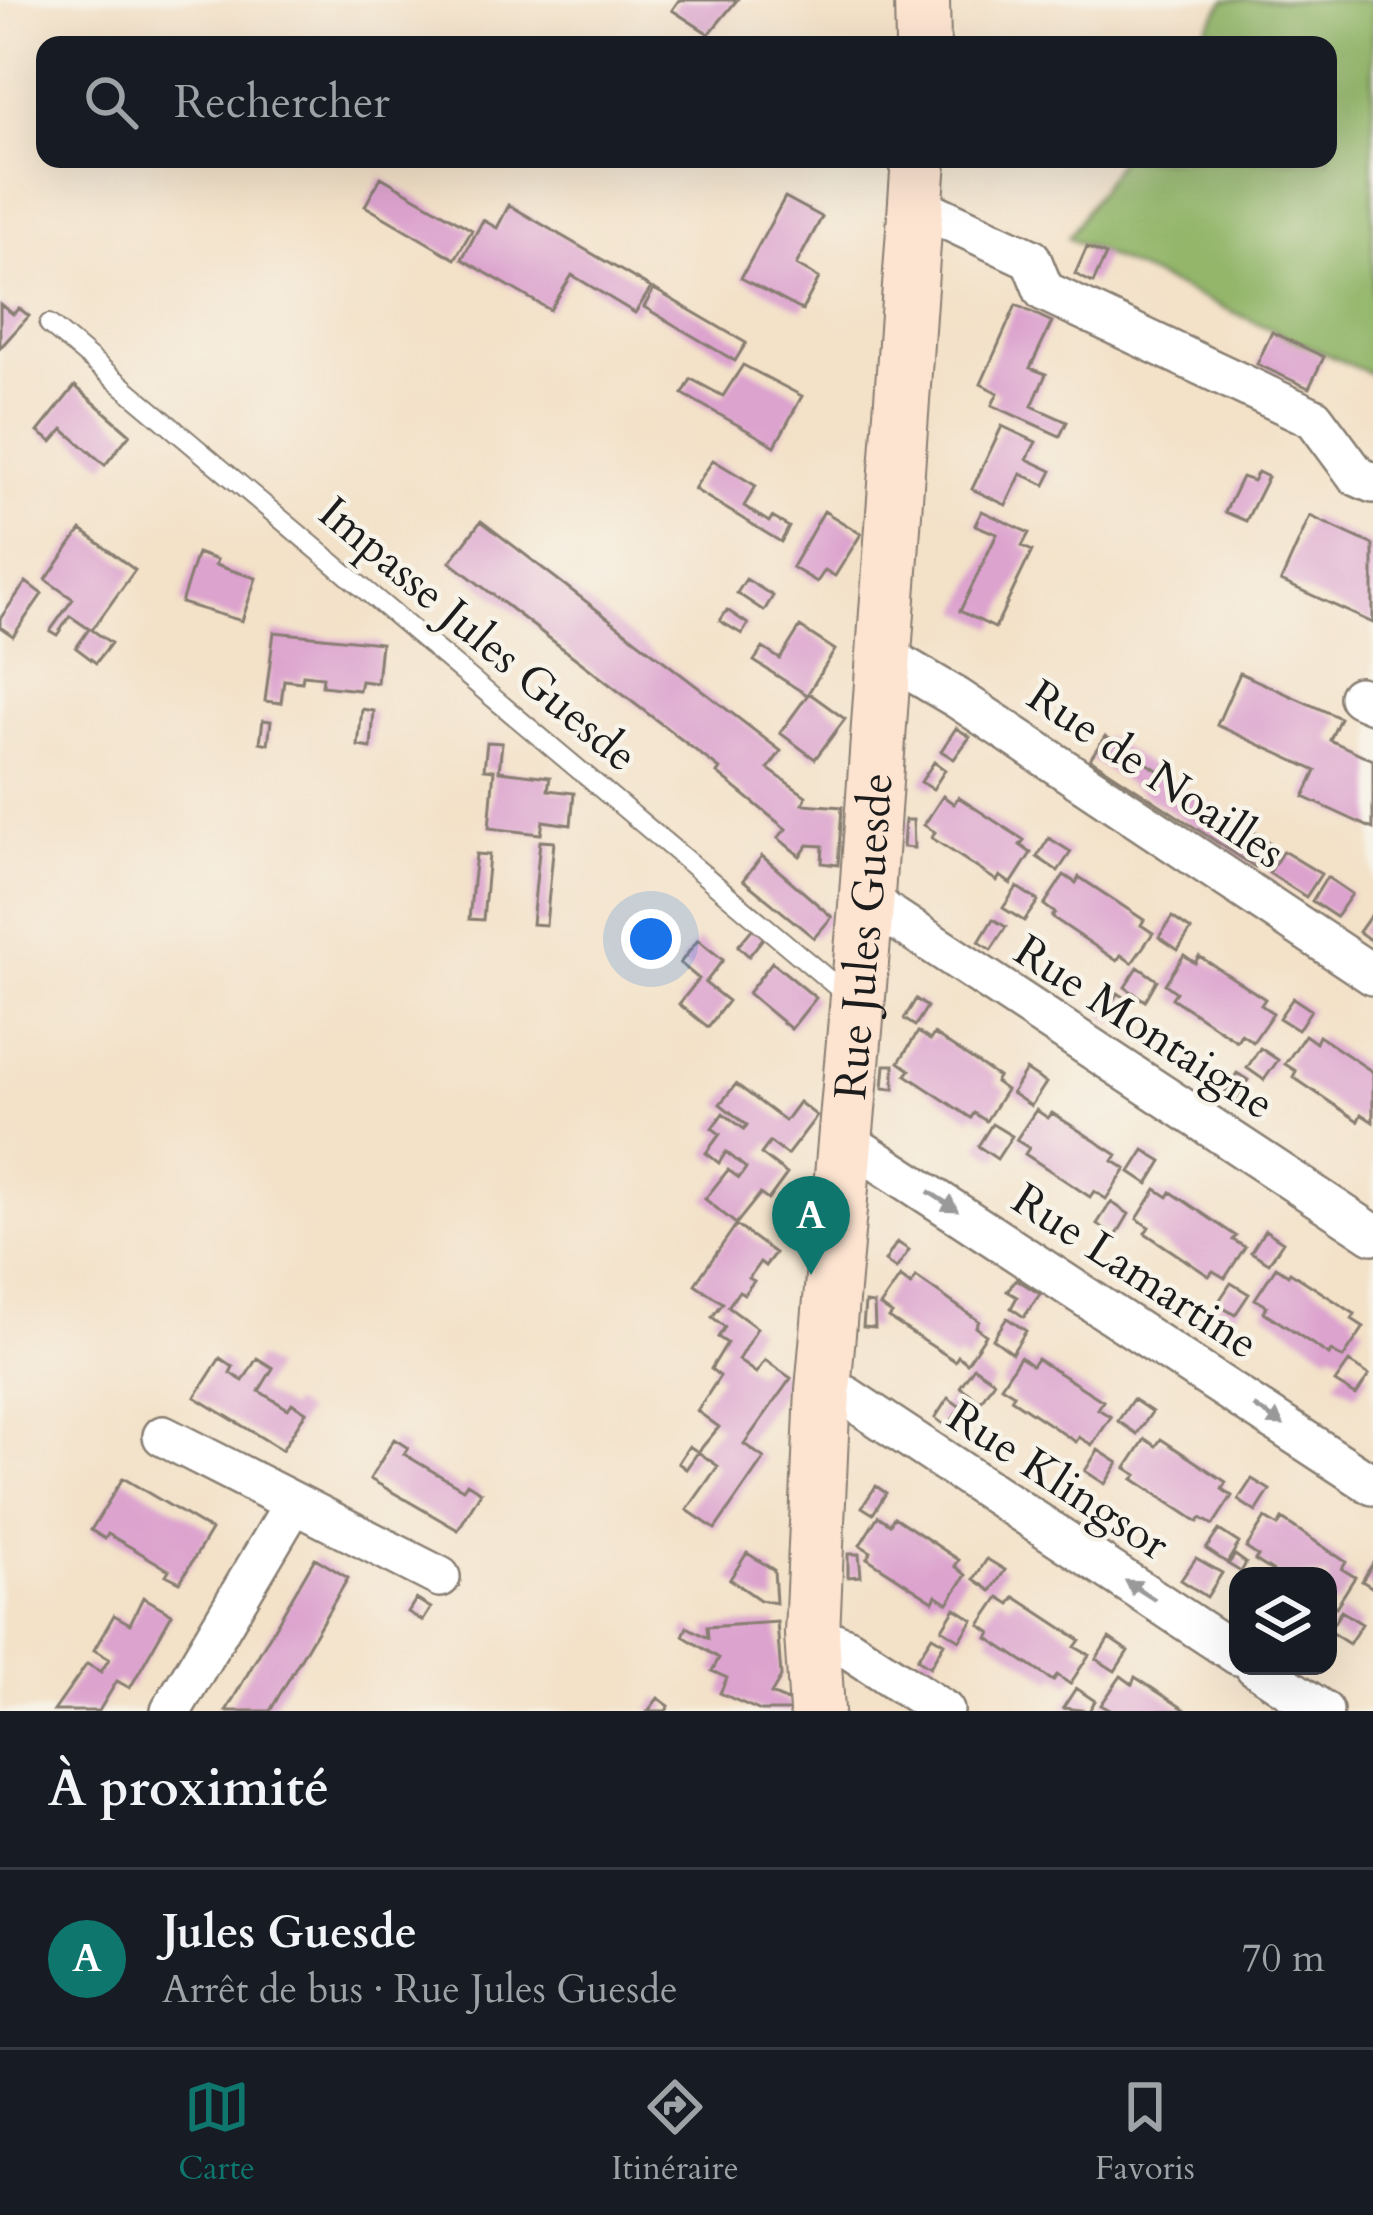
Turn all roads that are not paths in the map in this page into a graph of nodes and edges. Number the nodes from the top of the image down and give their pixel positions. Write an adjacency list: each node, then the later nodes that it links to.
1 (922, 0): 2 (main road)
2 (923, 36)
3 (917, 182): 5 (street); 6 (main road, Rue Jules Guesde)
4 (50, 324): 9 (lane, Impasse Jules Guesde)
5 (1373, 483)
6 (883, 659): 7 (main road, Rue Jules Guesde); 8 (street, Rue de Noailles)
7 (867, 895): 9 (main road, Rue Jules Guesde); 11 (street, Rue Montaigne)
8 (1373, 975)
9 (856, 1004): 10 (main road, Rue Jules Guesde)
10 (844, 1139): 12 (main road, Rue Jules Guesde); 14 (street, Rue Lamartine, one-way to 14)
11 (1373, 1234)
12 (823, 1390): 17 (main road, Rue Jules Guesde); 18 (street, Rue Klingsor, one-way to 12)
13 (163, 1436): 15 (street)
14 (1373, 1485)
15 (294, 1503): 16 (street); 20 (street)
16 (440, 1577)
17 (812, 1634): 21 (main road, Rue Jules Guesde); 22 (street)
18 (1229, 1649)
19 (1269, 1675): 23 (street)
20 (171, 1711)
21 (817, 1711)
22 (944, 1711)
23 (1323, 1711)

